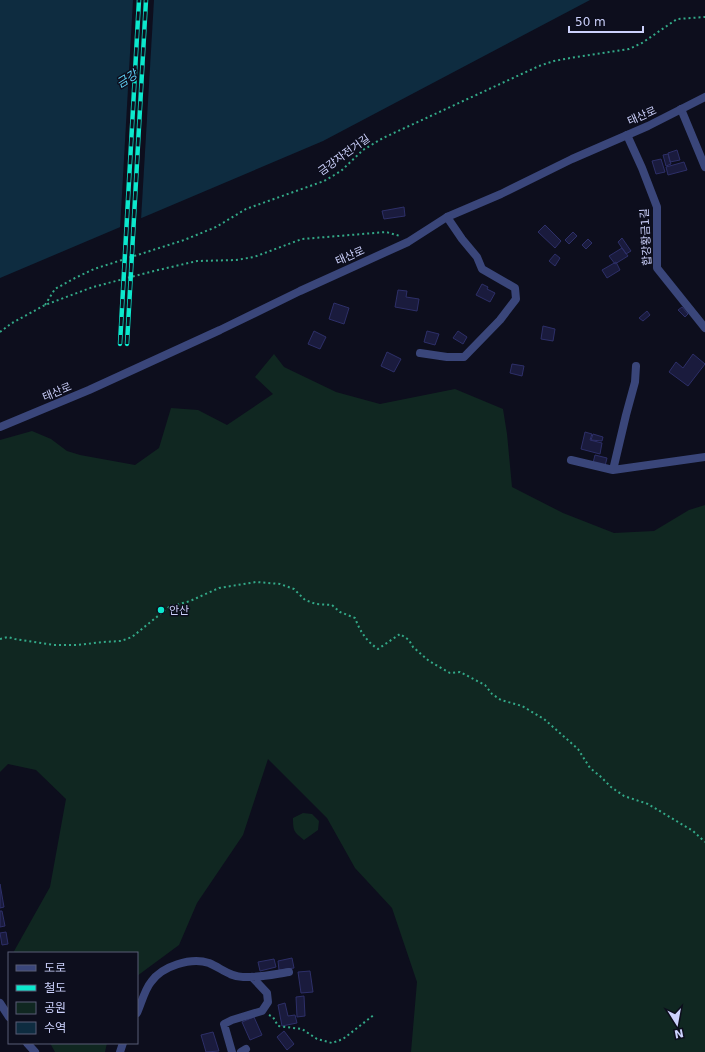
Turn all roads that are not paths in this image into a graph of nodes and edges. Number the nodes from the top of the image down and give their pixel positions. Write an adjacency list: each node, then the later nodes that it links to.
1 (705, 97): 2 (street, 태산로)
2 (682, 109): 3 (street, 태산로); 4 (street)
3 (627, 135): 5 (street, 태산로); 6 (street, 합강황금1길)
4 (705, 167)
5 (447, 217): 7 (street); 9 (street, 태산로)
6 (705, 328)
7 (420, 353)
8 (636, 366): 12 (street)
9 (0, 427)
10 (705, 458): 12 (street)
11 (571, 460): 12 (street)
12 (613, 470)
13 (289, 972): 14 (street)
14 (252, 976): 16 (street); 20 (street)
15 (0, 1003): 17 (street)
16 (138, 1011)
17 (8, 1015)
18 (28, 1044): 19 (street)
19 (35, 1052)
20 (232, 1052)

